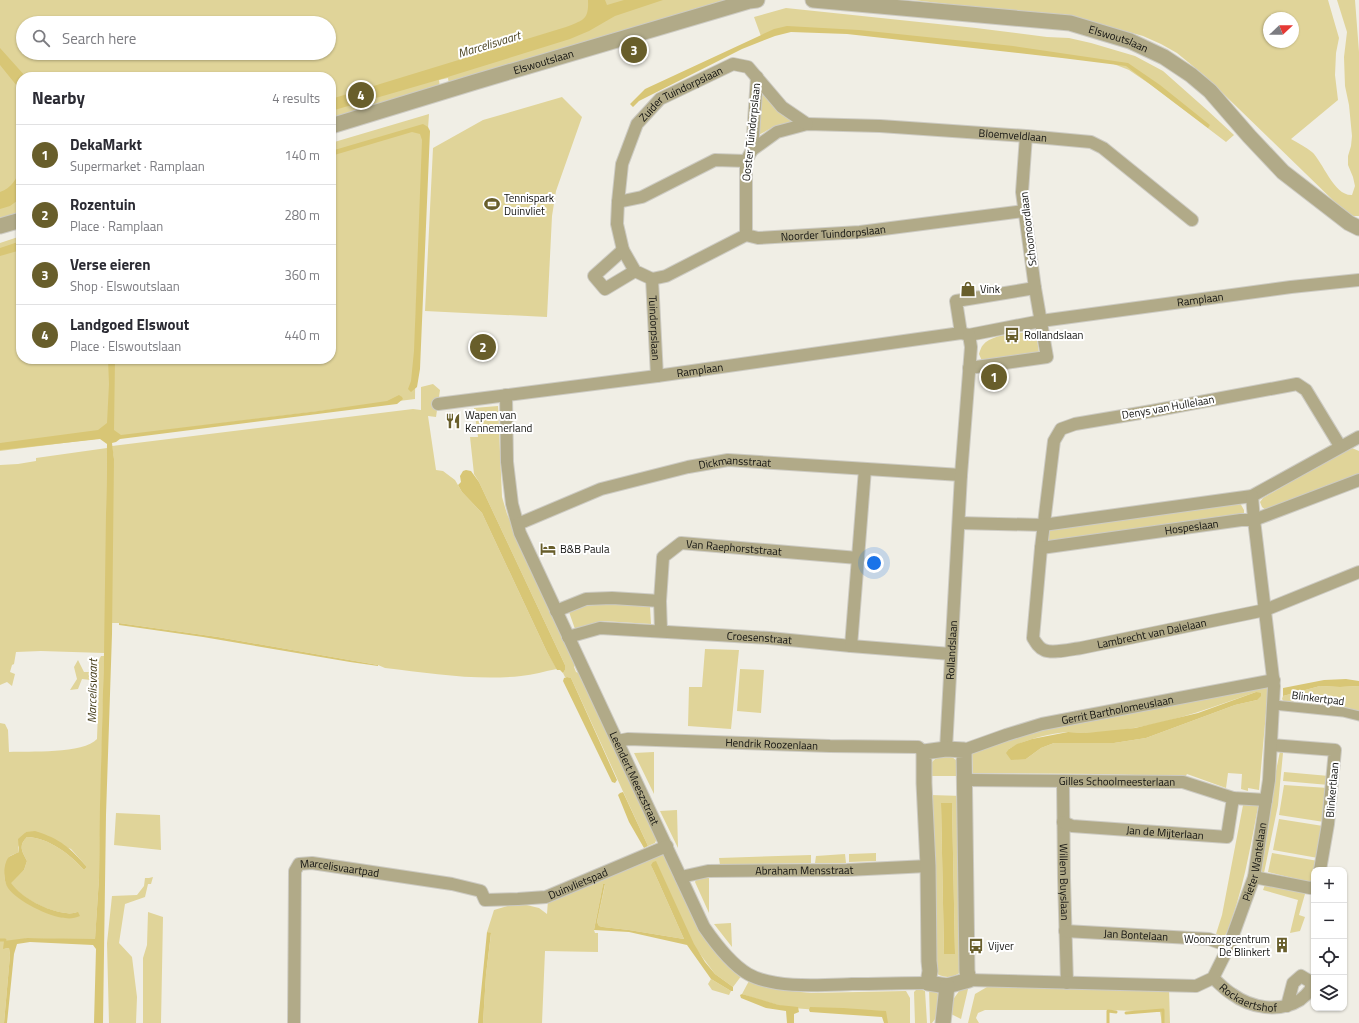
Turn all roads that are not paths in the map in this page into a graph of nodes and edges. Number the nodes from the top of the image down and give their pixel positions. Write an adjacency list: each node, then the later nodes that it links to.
1 (757, 0): 4 (street, Elswoutslaan)
2 (813, 0): 14 (street, Elswoutslaan)
3 (757, 77): 5 (street); 7 (street, Ooster Tuindorpslaan); 9 (street, Zuider Tuindorpslaan)
4 (336, 124)
5 (807, 124): 6 (street, Bloemveldlaan); 7 (street, Bloemveldlaan)
6 (1026, 136): 10 (street, Schoonoordlaan); 11 (street, Bloemveldlaan)
7 (752, 150): 8 (street, Ooster Tuindorpslaan)
8 (746, 161): 9 (street); 15 (street, Ooster Tuindorpslaan)
9 (618, 202): 16 (street, Zuider Tuindorpslaan)
10 (1024, 211): 15 (street, Noorder Tuindorpslaan); 20 (street, Schoonoordlaan)
11 (1192, 220)
12 (16, 221): 13 (street)
13 (0, 226)
14 (1359, 228)
15 (746, 235): 18 (street)
16 (623, 250): 17 (street, Zuider Tuindorpslaan); 17 (street)
17 (635, 271): 18 (street)
18 (652, 279): 24 (street, Tuindorpslaan)
19 (1359, 280): 21 (street, Ramplaan)
20 (1035, 288): 21 (street, Schoonoordlaan); 22 (street)
21 (1041, 321): 22 (street, Ramplaan); 23 (street)
22 (965, 334): 23 (street, Rollandslaan); 24 (street, Ramplaan)
23 (969, 368): 30 (street, Rollandslaan)
24 (657, 376): 25 (street, Ramplaan)
25 (506, 395): 26 (street, Ramplaan); 35 (street, Leendert Meeszstraat)
26 (438, 404)
27 (1359, 438): 28 (street, Hospeslaan)
28 (1340, 446): 32 (street, Hospeslaan); 36 (street, Denys van Hullelaan)
29 (865, 469): 30 (street, Dickmansstraat); 35 (street, Dickmansstraat); 38 (street)
30 (962, 475): 34 (street, Rollandslaan)
31 (1359, 480): 33 (street, Hospeslaan)
32 (1252, 496): 33 (street, Pieter Wantelaan); 36 (street, Hospeslaan)
33 (1254, 520): 37 (street, Hospeslaan); 41 (street, Pieter Wantelaan)
34 (959, 523): 36 (street, Hospeslaan); 46 (street, Rollandslaan)
35 (518, 524): 42 (street, Leendert Meeszstraat)
36 (1043, 525): 37 (street)
37 (1041, 548): 41 (street, Lambrecht van Dalelaan)
38 (858, 558): 40 (street, Van Raephorststraat); 45 (street)
39 (1359, 572): 41 (street, Lambrecht van Dalelaan)
40 (660, 601): 42 (street); 43 (street, Van Raephorststraat)
41 (1265, 610): 47 (street, Pieter Wantelaan)
42 (556, 611): 44 (street, Leendert Meeszstraat)
43 (661, 631): 44 (street, Croesenstraat); 45 (street, Croesenstraat)
44 (568, 637): 50 (street, Leendert Meeszstraat)
45 (851, 646): 46 (street, Croesenstraat)
46 (951, 654): 52 (street, Rollandslaan)
47 (1274, 680): 48 (street, Pieter Wantelaan); 53 (street, Gerrit Bartholomeuslaan)
48 (1274, 705): 49 (street, Blinkertpad); 51 (street, Pieter Wantelaan)
49 (1359, 716)
50 (618, 741): 54 (street, Hendrik Roozenlaan); 60 (street, Leendert Meeszstraat)
51 (1271, 745): 58 (street, Pieter Wantelaan); 62 (street, Blinkertlaan)
52 (946, 749): 53 (street); 54 (street)
53 (964, 750): 55 (street)
54 (924, 752): 61 (street)
55 (965, 780): 56 (street, Gilles Schoolmeesterlaan); 70 (street)
56 (1063, 781): 57 (street, Gilles Schoolmeesterlaan); 59 (street, Willem Buyslaan)
57 (1233, 798): 58 (street, Gilles Schoolmeesterlaan); 59 (street, Jan de Mijterlaan)
58 (1266, 800): 64 (street, Pieter Wantelaan)
59 (1063, 822): 67 (street, Willem Buyslaan)
60 (667, 846): 63 (street, Leendert Meeszstraat); 66 (street, Duinvlietspad)
61 (928, 866): 63 (street, Abraham Mensstraat); 71 (street)
62 (1321, 867)
63 (681, 877): 71 (street, Leendert Meeszstraat)
64 (1254, 877): 65 (street); 68 (street, Pieter Wantelaan)
65 (1311, 888)
66 (485, 900): 75 (street, Marcelisvaartpad)
67 (1065, 931): 68 (street, Jan Bontelaan); 72 (street, Willem Buyslaan)
68 (1229, 946): 69 (street, Pieter Wantelaan)
69 (1213, 978): 72 (street); 74 (street, Rockaertshof)
70 (969, 980): 72 (street); 73 (street)
71 (928, 982): 73 (street)
72 (1067, 983)
73 (947, 986): 76 (street)
74 (1287, 1006)
75 (294, 1023)
76 (944, 1023)

